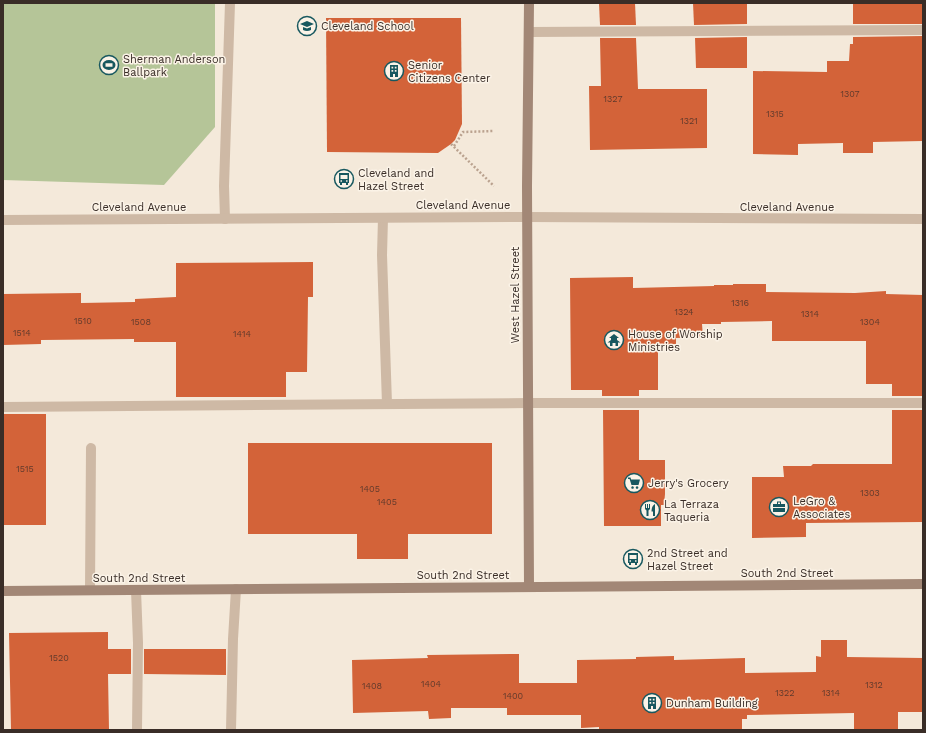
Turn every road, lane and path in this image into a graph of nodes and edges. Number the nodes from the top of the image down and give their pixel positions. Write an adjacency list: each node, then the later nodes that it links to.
1 (230, 3): 9 (street)
2 (529, 3): 4 (street, West Hazel Street)
3 (923, 30): 4 (street)
4 (529, 32): 7 (street, West Hazel Street)
5 (494, 131): 6 (path)
6 (494, 186)
7 (527, 217): 8 (street, Cleveland Avenue); 10 (street, Cleveland Avenue); 12 (street, West Hazel Street)
8 (383, 218): 9 (street, Cleveland Avenue); 14 (street)
9 (225, 219): 11 (street, Cleveland Avenue)
10 (923, 219)
11 (3, 220)
12 (528, 403): 13 (street); 14 (street); 18 (street, West Hazel Street)
13 (923, 403)
14 (387, 404): 15 (street)
15 (3, 407)
16 (91, 448): 20 (street)
17 (923, 584): 18 (street, South 2nd Street)
18 (529, 587): 19 (street, South 2nd Street)
19 (236, 589): 21 (street, South 2nd Street); 24 (street)
20 (90, 590): 21 (street, South 2nd Street); 22 (street, South 2nd Street)
21 (136, 590): 23 (street)
22 (3, 591)
23 (137, 730)
24 (230, 730)

